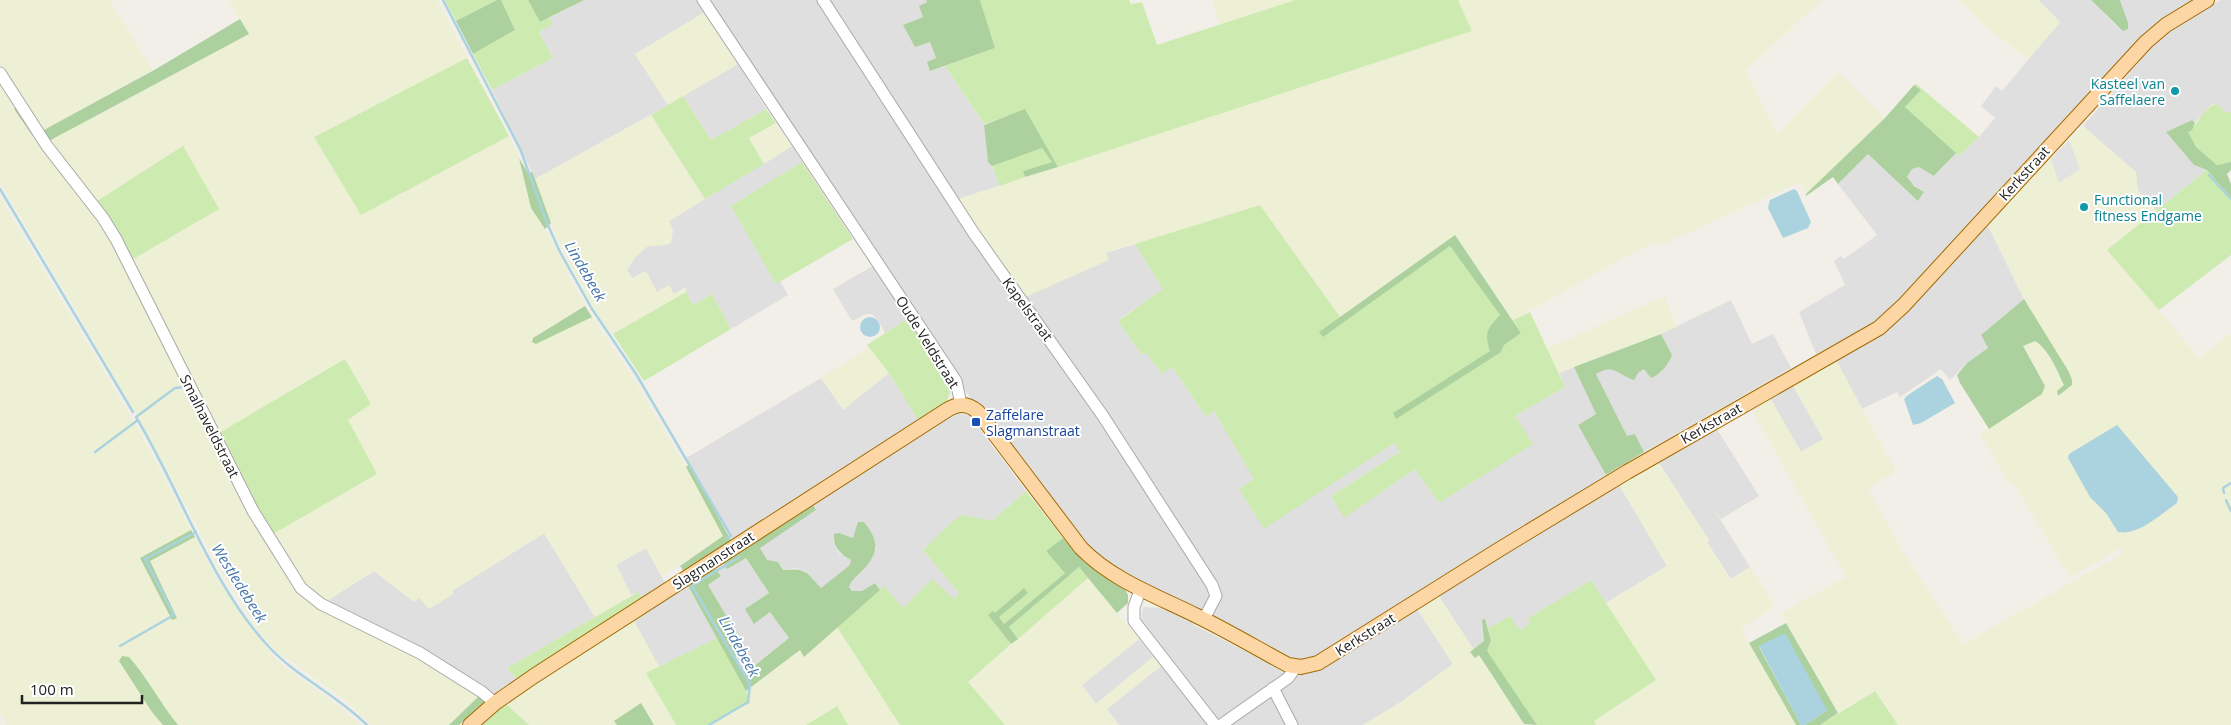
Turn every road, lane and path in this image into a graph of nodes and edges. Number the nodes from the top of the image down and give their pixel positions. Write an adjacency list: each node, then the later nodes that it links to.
1 (704, 0): 5 (street, Oude Veldstraat)
2 (823, 0): 7 (street, Kapelstraat)
3 (2207, 0): 8 (main road, Kerkstraat)
4 (0, 72): 10 (street, Smalhaveldstraat)
5 (961, 404): 6 (main road, Oude Veldstraat); 10 (main road, Slagmanstraat)
6 (1141, 588): 7 (main road); 12 (street)
7 (1204, 619): 8 (main road)
8 (1296, 667): 9 (street)
9 (1273, 688): 13 (street); 14 (street)
10 (495, 703): 11 (main road, Slagmanstraat)
11 (470, 725)
12 (1215, 725)
13 (1221, 725)
14 (1292, 725)

